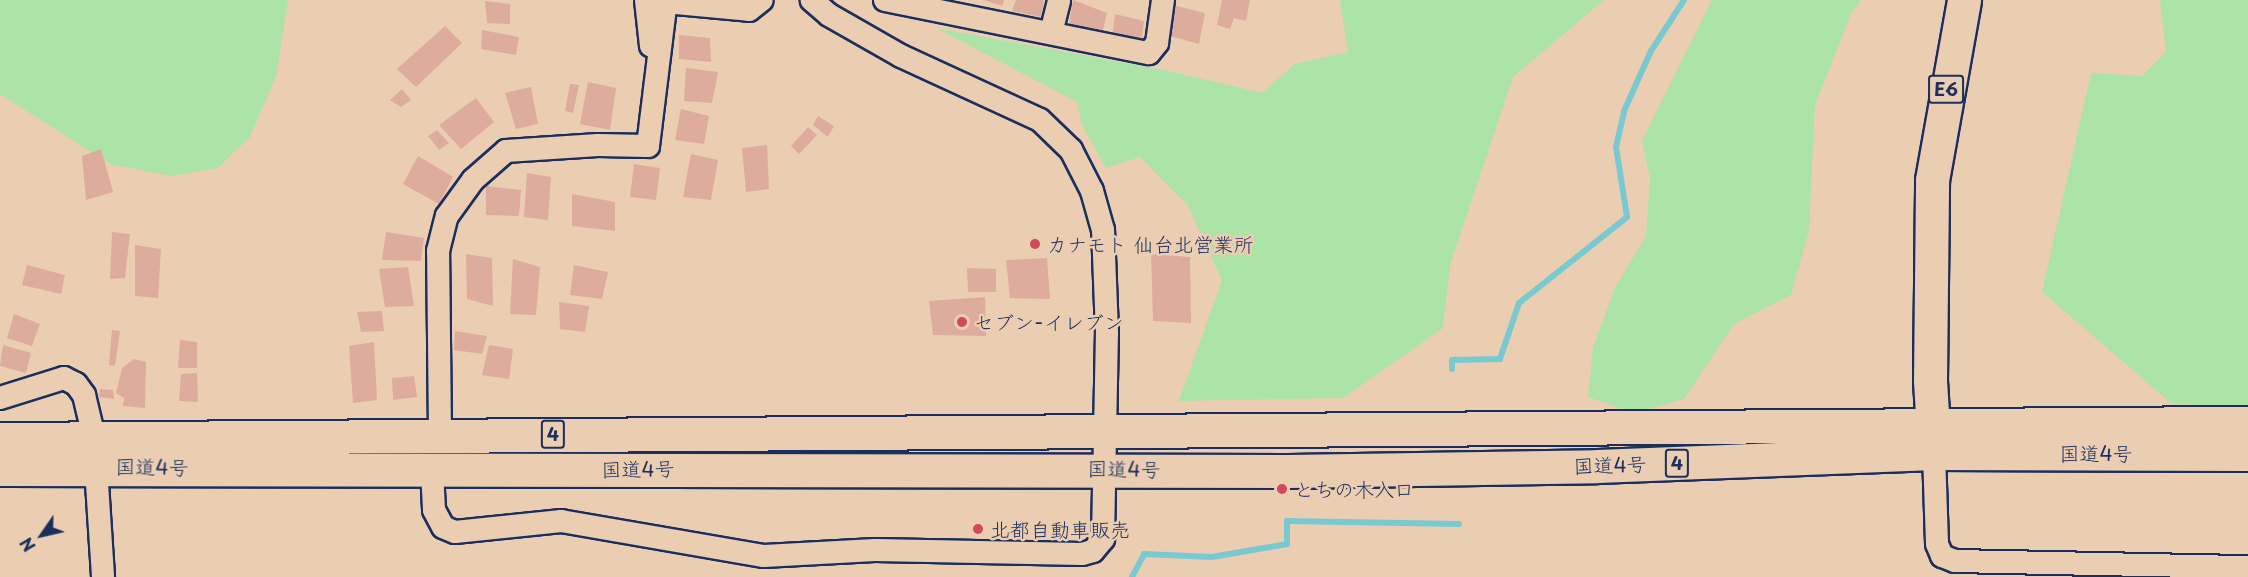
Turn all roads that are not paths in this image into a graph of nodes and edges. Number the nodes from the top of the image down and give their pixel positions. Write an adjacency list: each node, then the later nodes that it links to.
1 (762, 0): 7 (street)
2 (812, 0): 12 (street)
3 (885, 0): 8 (street)
4 (1059, 0): 9 (street)
5 (1163, 0): 9 (street)
6 (1964, 0): 15 (highway, E6)
7 (659, 1): 13 (street)
8 (962, 8): 9 (street)
9 (1051, 33)
10 (0, 398): 16 (street)
11 (2248, 423): 15 (highway, 国道4号 / 4)
12 (1106, 431): 13 (highway, 国道4号 / 4); 15 (highway, 国道4号 / 4); 19 (street)
13 (440, 434): 16 (highway, 国道4号 / 4)
14 (0, 439): 16 (highway, 国道4号 / 4)
15 (1934, 439): 17 (highway, 国道4号 / 4); 19 (highway, 国道4号 / 4); 21 (street)
16 (94, 452): 18 (highway, 国道4号 / 4); 20 (highway, 国道4号 / 4); 23 (street)
17 (2248, 454)
18 (0, 469)
19 (1105, 469): 20 (highway, 国道4号 / 4); 20 (street)
20 (432, 471)
21 (1942, 567): 22 (street)
22 (2248, 567)
23 (103, 572)

